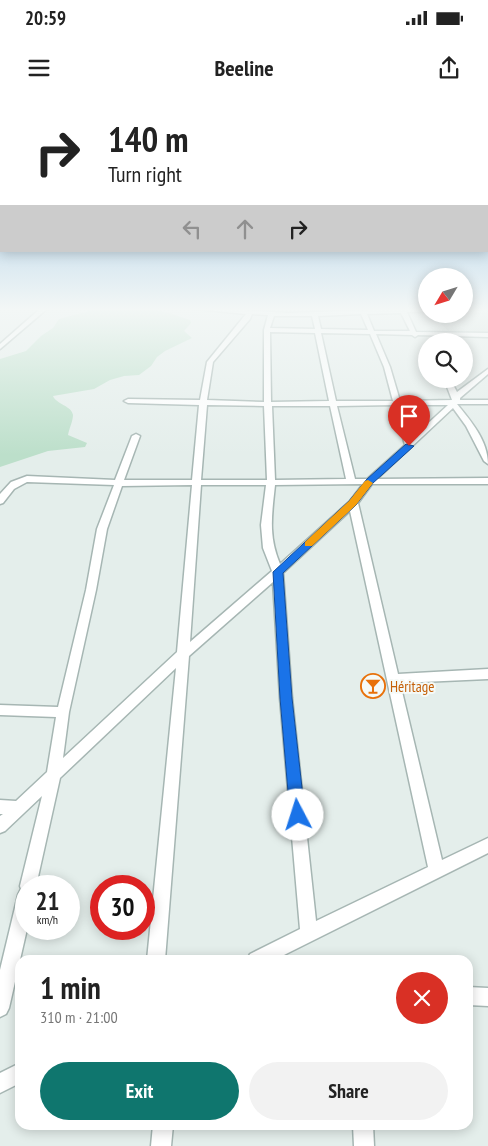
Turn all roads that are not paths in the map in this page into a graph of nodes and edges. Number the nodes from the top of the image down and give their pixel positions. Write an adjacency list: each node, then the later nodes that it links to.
1 (214, 357): 9 (street)
2 (267, 357): 13 (street)
3 (323, 357): 12 (street)
4 (383, 357): 10 (street)
5 (488, 372): 8 (street)
6 (450, 388): 8 (street)
7 (128, 401): 9 (street)
8 (455, 401): 10 (street); 11 (street); 15 (street); 16 (street)
9 (203, 402): 13 (street); 20 (street)
10 (398, 402): 12 (street); 15 (street)
11 (488, 402)
12 (332, 403): 13 (street); 21 (street)
13 (268, 404): 17 (street)
14 (136, 436): 22 (street)
15 (409, 446): 18 (street)
16 (488, 461)
17 (271, 481): 20 (street); 21 (street); 25 (street)
18 (370, 481): 19 (street); 21 (street); 24 (street)
19 (488, 481)
20 (197, 482): 22 (street); 26 (street)
21 (351, 482)
22 (119, 483): 23 (street); 30 (street)
23 (0, 501)
24 (353, 503): 25 (street); 28 (street)
25 (278, 572): 26 (street); 38 (street)
26 (183, 654): 31 (street); 40 (street)
27 (488, 674): 28 (street)
28 (392, 678): 36 (street)
29 (0, 710): 30 (street)
30 (62, 712): 31 (street)
31 (54, 775): 33 (street); 37 (street)
32 (0, 806): 33 (street)
33 (20, 808): 34 (street)
34 (0, 826)
35 (488, 844): 36 (street)
36 (436, 868): 38 (street)
37 (31, 875)
38 (309, 932): 41 (street)
39 (16, 940): 44 (street)
40 (156, 955)
41 (265, 955)
42 (473, 996): 43 (street)
43 (488, 997)
44 (0, 1008)
45 (15, 1076): 46 (street)
46 (0, 1083)
47 (163, 1130): 49 (street)
48 (362, 1130): 50 (street)
49 (161, 1146)
50 (364, 1146)

